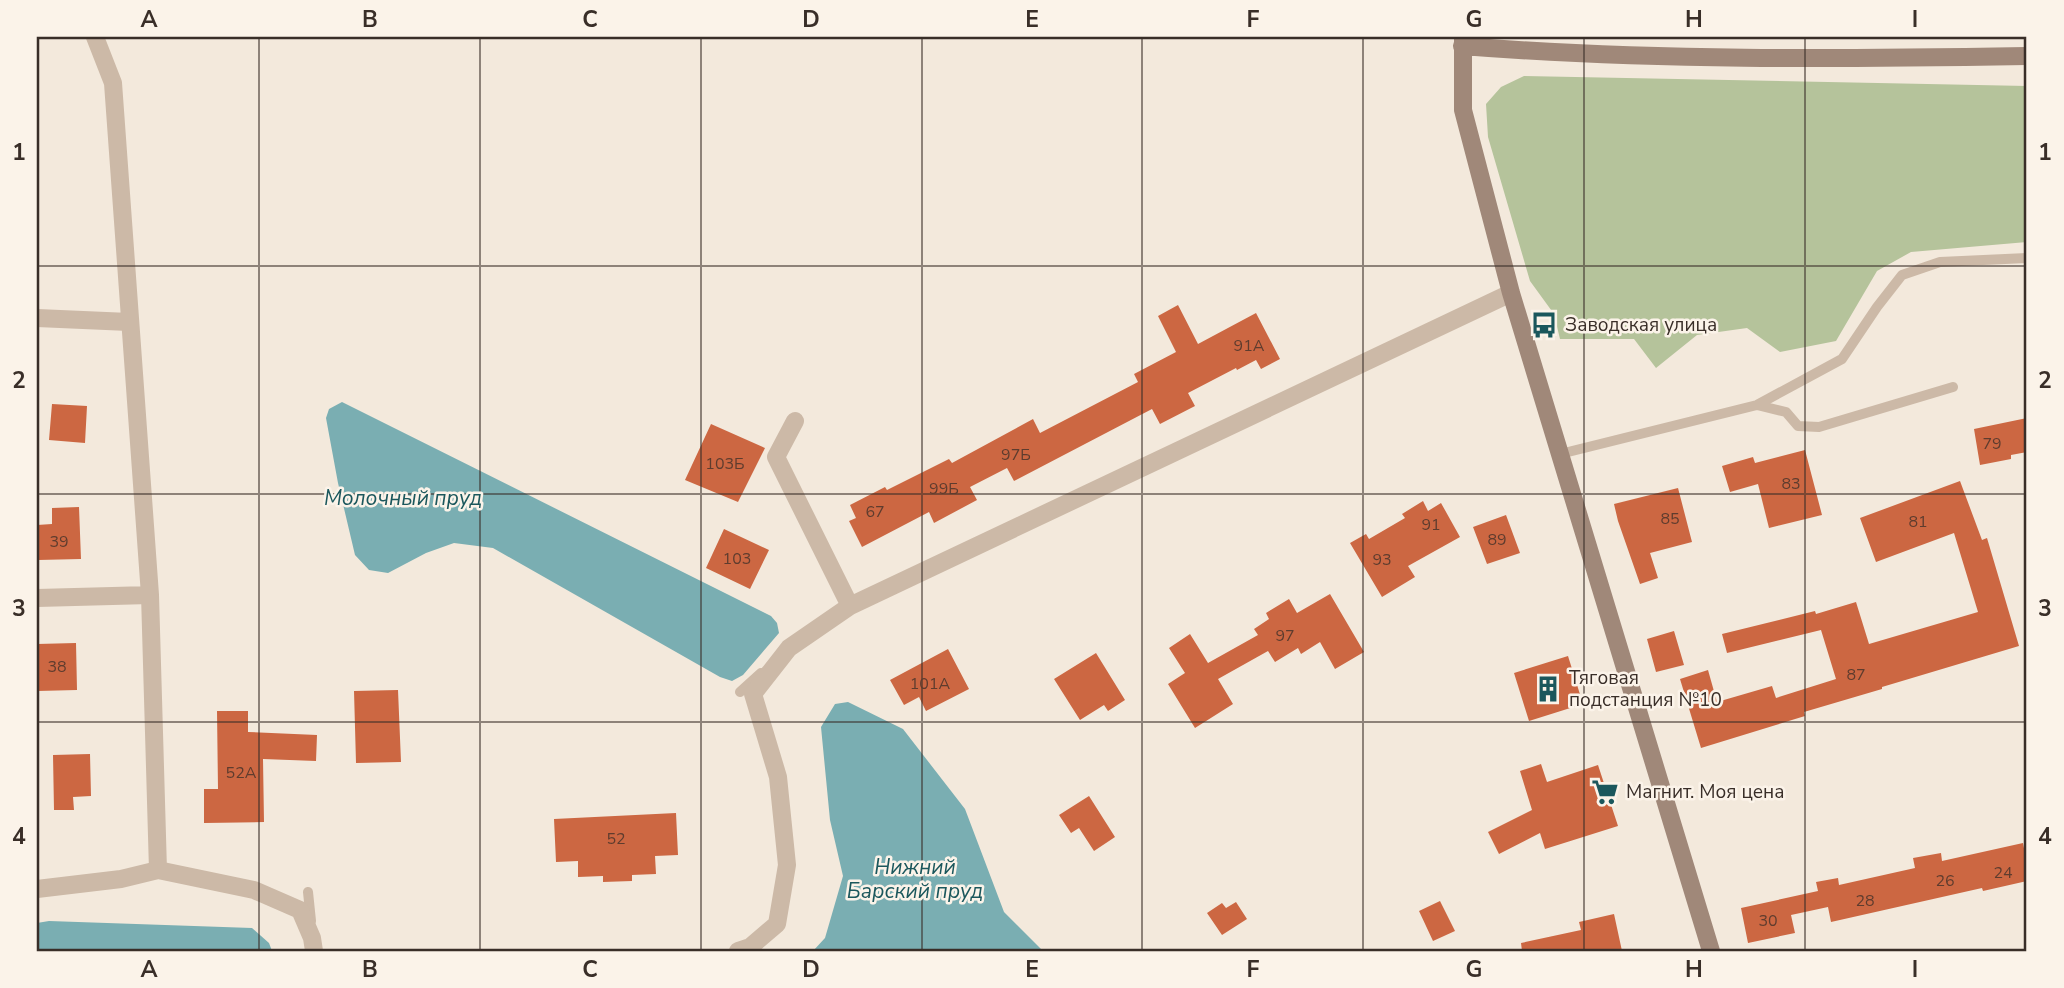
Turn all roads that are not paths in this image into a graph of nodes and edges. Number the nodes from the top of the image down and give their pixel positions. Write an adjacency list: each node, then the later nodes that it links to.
1 (95, 37): 7 (street)
2 (1463, 42): 3 (street); 5 (street)
3 (2027, 56)
4 (2027, 258): 9 (lane)
5 (1510, 293): 11 (street); 14 (street)
6 (37, 318): 7 (street)
7 (130, 322): 12 (street)
8 (1953, 387): 9 (lane)
9 (1757, 405): 11 (lane)
10 (796, 421): 14 (street)
11 (1560, 454): 22 (street)
12 (150, 595): 13 (street); 17 (street)
13 (37, 598)
14 (850, 606): 15 (street)
15 (789, 648): 16 (lane); 21 (street)
16 (740, 692)
17 (158, 870): 18 (street); 20 (street)
18 (37, 889)
19 (308, 892): 20 (lane)
20 (313, 945)
21 (738, 951)
22 (1711, 951)

